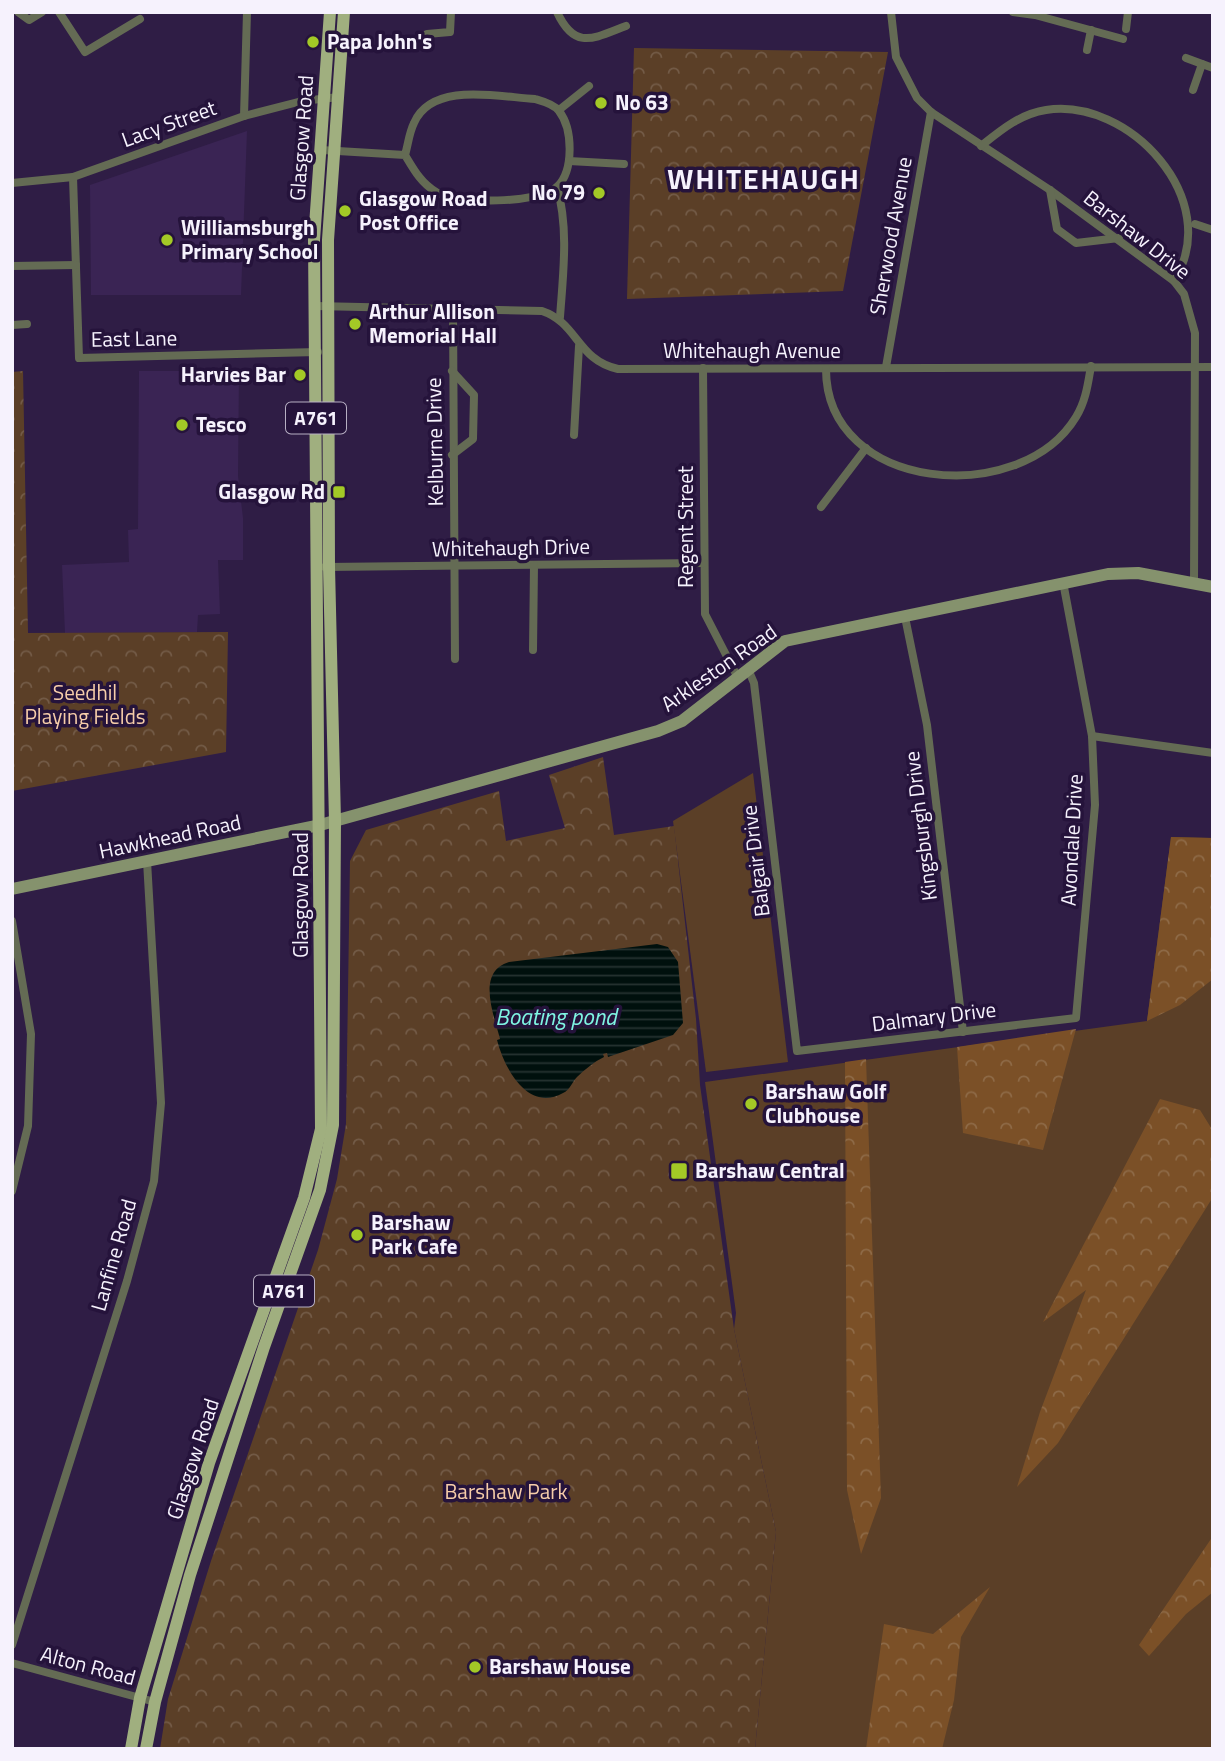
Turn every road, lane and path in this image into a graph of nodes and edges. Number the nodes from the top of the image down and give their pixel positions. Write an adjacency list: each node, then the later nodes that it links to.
1 (18, 12): 2 (street)
2 (42, 12)
3 (59, 12): 12 (street)
4 (247, 12): 27 (street)
5 (330, 12): 24 (main road, Glasgow Road / A761)
6 (344, 12): 24 (main road, Glasgow Road / A761)
7 (450, 12): 16 (street)
8 (557, 12): 13 (street)
9 (891, 12): 26 (street, Barshaw Drive)
10 (1013, 12): 15 (street)
11 (1128, 12): 14 (street)
12 (140, 19)
13 (626, 26)
14 (1126, 29)
15 (1091, 30): 17 (street); 18 (street)
16 (427, 34)
17 (1123, 39)
18 (1087, 50)
19 (1186, 58): 20 (street)
20 (1202, 64): 21 (street); 23 (street)
21 (1213, 68)
22 (589, 86): 25 (street)
23 (1193, 90)
24 (332, 97): 27 (street, Lacy Street); 29 (main road, Glasgow Road / A761)
25 (559, 110): 30 (street); 31 (street)
26 (930, 112): 28 (street, Barshaw Drive); 51 (street, Sherwood Avenue)
27 (244, 116): 33 (street, Lacy Street)
28 (981, 146): 36 (street, Barshaw Drive); 37 (street)
29 (328, 150): 30 (street); 43 (main road, Glasgow Road / A761)
30 (405, 155): 35 (street)
31 (569, 161): 32 (street); 35 (street)
32 (624, 164)
33 (73, 177): 34 (street, Lacy Street); 40 (street, East Lane)
34 (12, 183)
35 (556, 187): 45 (street)
36 (1050, 190): 39 (street, Barshaw Drive); 39 (street)
37 (1195, 224): 38 (street); 42 (street)
38 (1213, 230)
39 (1119, 239): 42 (street, Barshaw Drive)
40 (76, 265): 41 (street); 49 (street, East Lane)
41 (12, 266)
42 (1174, 281): 52 (street, Barshaw Drive)
43 (321, 305): 44 (street); 49 (main road, Glasgow Road / A761)
44 (453, 309): 45 (street); 56 (street, Kelburne Drive)
45 (560, 317): 48 (street, Whitehaugh Avenue)
46 (27, 324): 47 (street)
47 (12, 325)
48 (579, 346): 54 (street, Whitehaugh Avenue); 57 (street)
49 (321, 352): 63 (main road, Glasgow Road / A761)
50 (1091, 366): 51 (street, Whitehaugh Avenue); 52 (street, Whitehaugh Avenue); 58 (street)
51 (886, 367): 55 (street, Whitehaugh Avenue)
52 (1196, 367): 53 (street, Whitehaugh Avenue); 66 (street, Barshaw Drive)
53 (1213, 367)
54 (703, 369): 55 (street, Whitehaugh Avenue); 61 (street, Regent Street)
55 (827, 369): 58 (street)
56 (452, 371): 59 (street, Kelburne Drive); 59 (street)
57 (574, 435)
58 (866, 448): 60 (street)
59 (452, 456): 64 (street, Kelburne Drive)
60 (821, 507)
61 (704, 563): 62 (street, Whitehaugh Drive); 71 (street, Regent Street)
62 (534, 565): 64 (street, Whitehaugh Drive); 69 (street)
63 (324, 567): 64 (street, Whitehaugh Drive); 74 (main road, Glasgow Road / A761); 75 (main road, Glasgow Road / A761)
64 (454, 567): 70 (street, Kelburne Drive)
65 (1063, 582): 66 (street, Arkleston Road); 68 (street, Arkleston Road); 72 (street, Avondale Drive)
66 (1194, 582): 67 (street, Arkleston Road)
67 (1213, 587)
68 (905, 617): 71 (street, Arkleston Road); 80 (street, Kingsburgh Drive)
69 (533, 650)
70 (455, 659)
71 (743, 673): 74 (street, Arkleston Road); 81 (street, Balgair Drive)
72 (1092, 736): 73 (street); 79 (street, Avondale Drive)
73 (1213, 753)
74 (335, 821): 75 (street, Hawkhead Road); 86 (main road, Glasgow Road / A761)
75 (320, 825): 76 (street, Hawkhead Road); 85 (main road, Glasgow Road / A761)
76 (147, 861): 77 (street, Hawkhead Road); 83 (street, Lanfine Road)
77 (12, 889)
78 (12, 921): 82 (street)
79 (1076, 1018): 80 (street, Dalmary Drive)
80 (963, 1032): 81 (street, Dalmary Drive)
81 (797, 1051)
82 (12, 1191)
83 (12, 1645)
84 (12, 1663): 85 (street, Alton Road)
85 (140, 1698): 86 (street, Alton Road); 87 (main road, Glasgow Road / A761)
86 (155, 1702): 88 (main road, Glasgow Road / A761)
87 (131, 1749)
88 (146, 1749)

